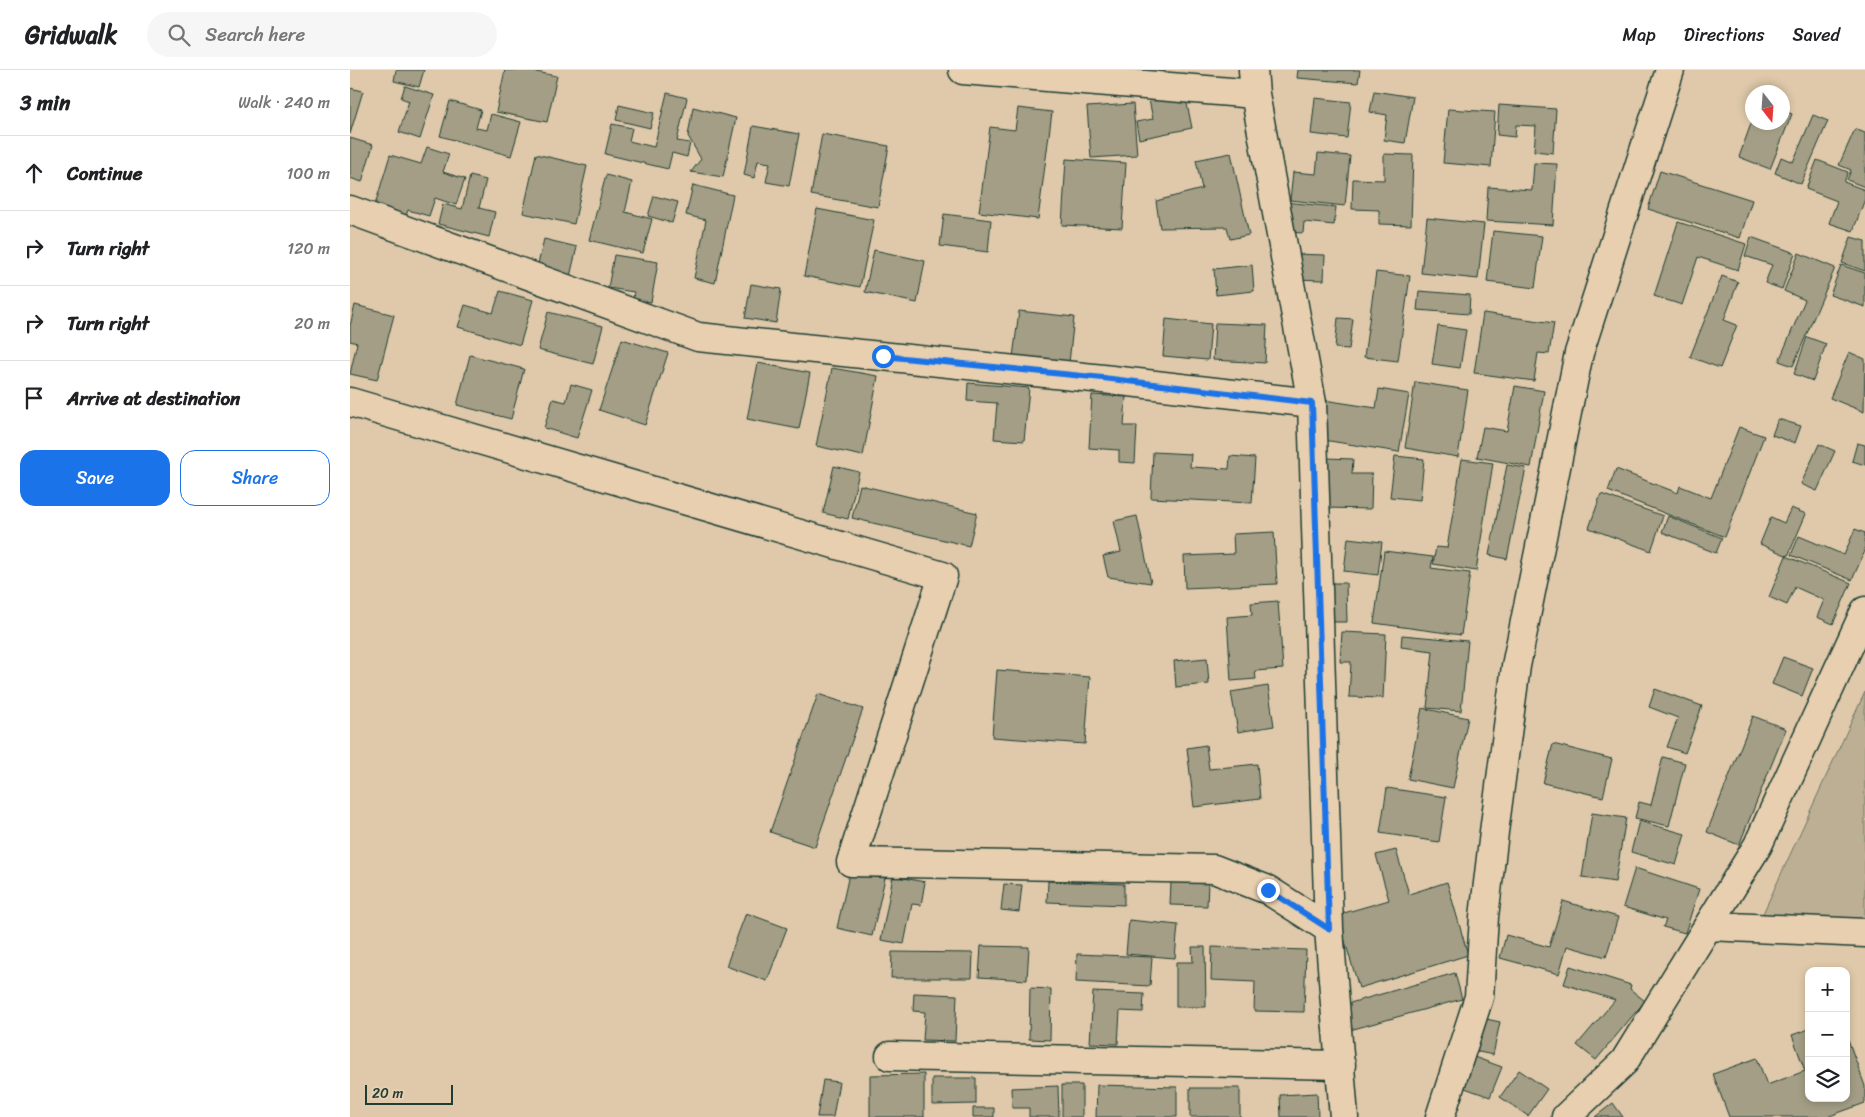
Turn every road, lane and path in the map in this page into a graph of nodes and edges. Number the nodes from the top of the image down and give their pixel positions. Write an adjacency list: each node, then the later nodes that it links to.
1 (963, 70): 3 (street)
2 (1670, 70): 14 (street)
3 (1254, 82): 6 (street)
4 (350, 210): 6 (street)
5 (350, 402): 9 (street)
6 (1312, 403): 9 (street)
7 (1865, 611): 8 (street)
8 (1708, 926): 10 (street); 15 (street)
9 (1329, 929): 12 (street)
10 (1865, 933)
11 (890, 1056): 12 (street)
12 (1341, 1065): 13 (street)
13 (1344, 1117)
14 (1440, 1117)
15 (1566, 1117)

